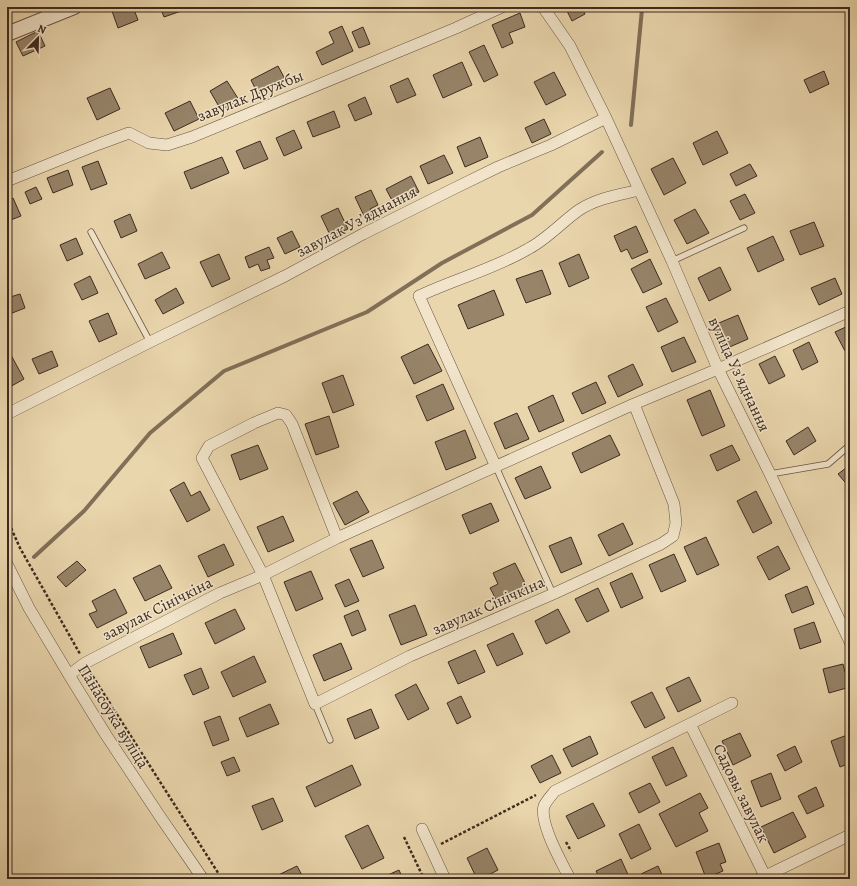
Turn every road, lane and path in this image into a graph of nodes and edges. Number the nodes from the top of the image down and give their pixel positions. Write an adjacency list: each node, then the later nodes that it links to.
1 (74, 7): 4 (street)
2 (502, 7): 6 (street, завулак Дружбы)
3 (543, 7): 5 (street)
4 (7, 34)
5 (606, 118): 7 (street, вуліца Узʼяднання); 12 (street, завулак Узʼяднання)
6 (7, 181)
7 (639, 190): 10 (street, вуліца Узʼяднання); 17 (street)
8 (744, 228): 10 (lane)
9 (91, 232): 12 (lane)
10 (672, 261): 13 (street, вуліца Узʼяднання)
11 (850, 311): 13 (street, завулак Сінічкіна)
12 (150, 342): 15 (street, завулак Узʼяднання)
13 (718, 369): 14 (street, завулак Сінічкіна); 18 (street, вуліца Узʼяднання)
14 (634, 404): 17 (street, завулак Сінічкіна); 23 (street, завулак Сінічкіна)
15 (7, 414)
16 (850, 445): 18 (lane)
17 (496, 467): 20 (street, завулак Сінічкіна); 23 (lane)
18 (770, 474): 24 (street, вуліца Узʼяднання)
19 (7, 518): 25 (path)
20 (337, 538): 22 (street, завулак Сінічкіна); 22 (street)
21 (7, 564): 26 (street, Панасоўка вуліца)
22 (263, 576): 25 (street, завулак Сінічкіна); 28 (street)
23 (553, 594): 28 (street, завулак Сінічкіна)
24 (850, 642)
25 (85, 663): 26 (street, завулак Сінічкіна); 38 (path)
26 (69, 675): 37 (street, Панасоўка вуліца)
27 (732, 703): 29 (street)
28 (315, 704): 30 (lane)
29 (690, 724): 36 (street, Садовы завулак); 41 (street)
30 (330, 740)
31 (542, 792): 35 (path)
32 (422, 829): 40 (street)
33 (850, 835): 36 (street, Садовы завулак)
34 (404, 837): 39 (path)
35 (441, 844)
36 (761, 877)
37 (203, 879)
38 (222, 879)
39 (424, 879)
40 (445, 879)
41 (570, 879)

